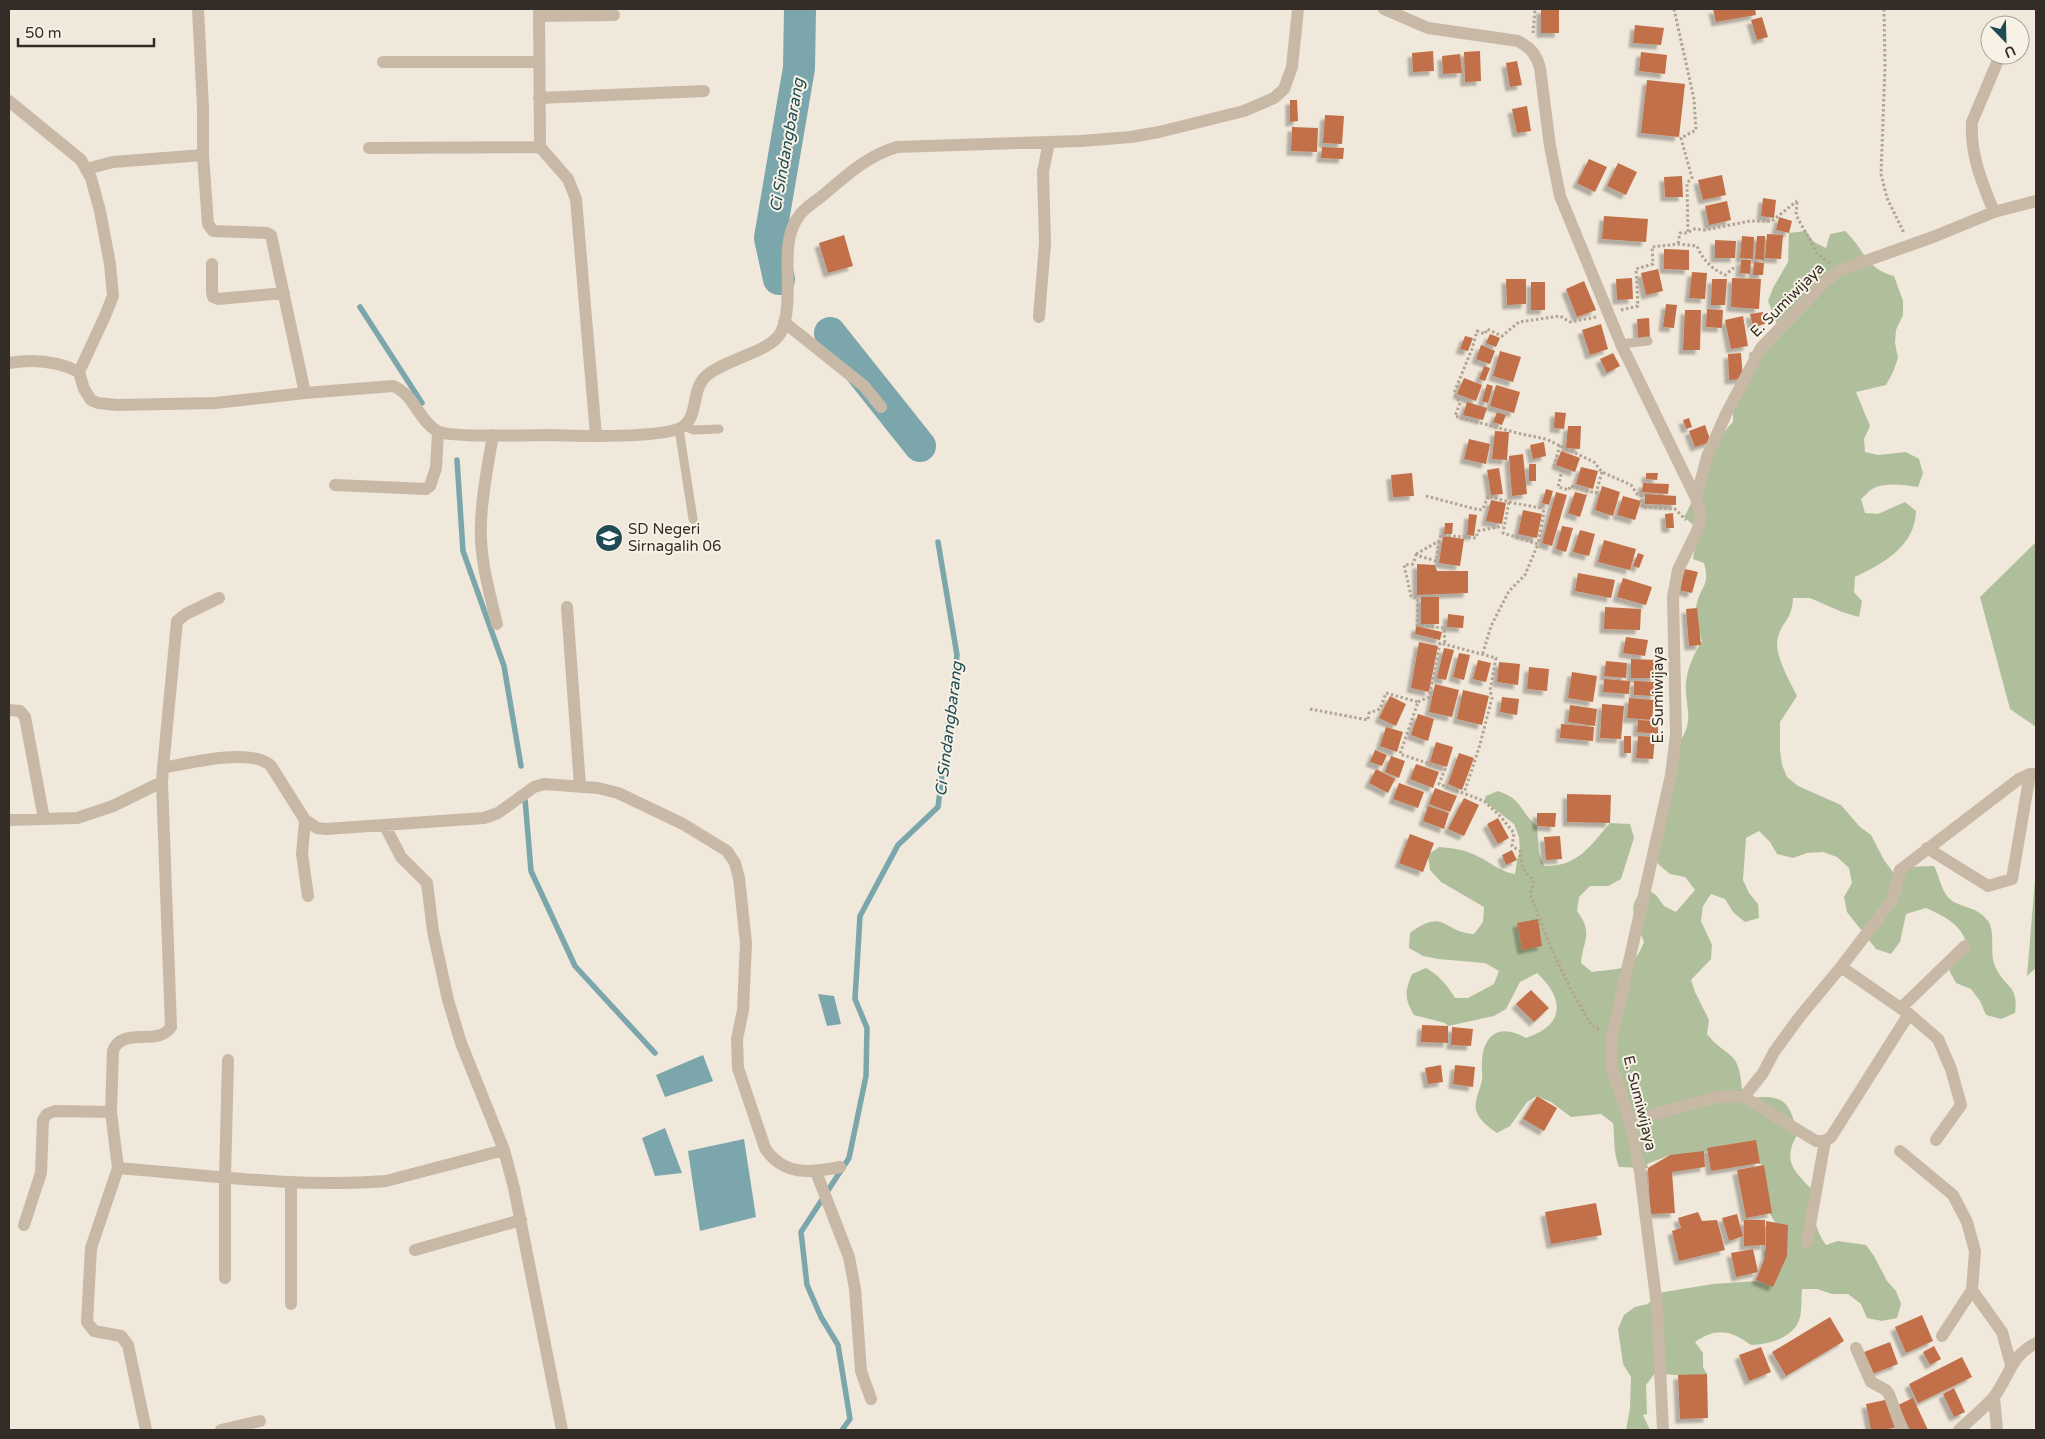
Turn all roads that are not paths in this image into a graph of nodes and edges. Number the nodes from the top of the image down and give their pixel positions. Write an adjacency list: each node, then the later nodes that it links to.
1 (198, 9): 15 (street)
2 (1298, 9): 12 (street)
3 (1384, 9): 24 (street)
4 (539, 12): 5 (street); 7 (street)
5 (614, 15)
6 (383, 62): 7 (street)
7 (539, 62): 10 (street)
8 (1996, 65): 18 (street)
9 (704, 91): 10 (street)
10 (539, 98): 13 (street)
11 (9, 101): 16 (street)
12 (1049, 142): 21 (street); 22 (street)
13 (540, 147): 14 (street); 33 (street)
14 (369, 148)
15 (203, 155): 16 (street); 20 (street)
16 (86, 169): 26 (street)
17 (2036, 201): 18 (street, E. Sumiwijaya)
18 (1994, 212): 35 (street, E. Sumiwijaya)
19 (212, 264): 20 (street)
20 (284, 294): 27 (street)
21 (1038, 317)
22 (784, 322): 28 (street); 29 (street)
23 (1648, 341): 24 (lane)
24 (1621, 344): 35 (street)
25 (9, 363): 26 (street)
26 (79, 372): 27 (street)
27 (305, 393): 31 (street)
28 (881, 407)
29 (682, 428): 30 (lane); 33 (street); 36 (lane)
30 (719, 429)
31 (438, 432): 32 (street); 34 (street)
32 (493, 435): 33 (street); 39 (street)
33 (596, 436)
34 (335, 485)
35 (1696, 498): 57 (street, E. Sumiwijaya)
36 (693, 518)
37 (219, 598): 41 (street)
38 (567, 607): 44 (street)
39 (497, 624)
40 (9, 710): 45 (street)
41 (163, 768): 43 (street); 47 (street)
42 (2033, 774): 49 (street); 49 (street)
43 (162, 782): 45 (street); 56 (street)
44 (580, 786): 48 (street); 65 (street)
45 (44, 819): 46 (street)
46 (9, 820)
47 (305, 820): 48 (street); 50 (street)
48 (385, 826): 60 (street)
49 (1927, 848): 52 (street)
50 (308, 896)
51 (1965, 946): 53 (street)
52 (1841, 968): 53 (street); 55 (street)
53 (1905, 1011): 58 (street); 59 (street)
54 (228, 1060): 64 (street)
55 (1744, 1097): 57 (street); 59 (street)
56 (111, 1112): 63 (street); 68 (street)
57 (1630, 1121): 84 (street, E. Sumiwijaya)
58 (1936, 1140)
59 (1824, 1141): 69 (street)
60 (504, 1150): 66 (street); 67 (street)
61 (1900, 1151): 72 (street)
62 (840, 1167): 65 (street)
63 (118, 1168): 64 (street); 81 (street)
64 (225, 1177): 66 (street); 71 (street)
65 (817, 1178): 79 (street)
66 (291, 1183): 73 (street)
67 (521, 1220): 70 (street); 83 (street)
68 (24, 1224)
69 (1807, 1242)
70 (414, 1250)
71 (226, 1278)
72 (1972, 1290): 74 (street); 77 (street)
73 (291, 1304)
74 (1942, 1336)
75 (2036, 1344): 77 (street)
76 (1856, 1348): 85 (street)
77 (2011, 1365): 78 (street)
78 (1994, 1397): 86 (street); 87 (street)
79 (870, 1398)
80 (260, 1421): 82 (street)
81 (146, 1430)
82 (221, 1430)
83 (562, 1430)
84 (1663, 1430)
85 (1902, 1430)
86 (1959, 1430)
87 (1997, 1430)

